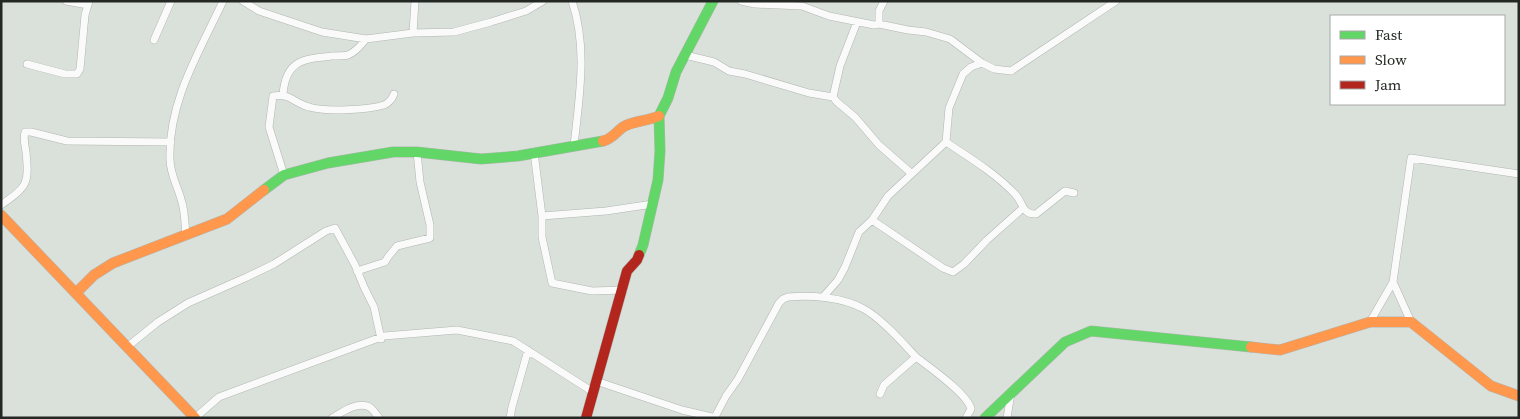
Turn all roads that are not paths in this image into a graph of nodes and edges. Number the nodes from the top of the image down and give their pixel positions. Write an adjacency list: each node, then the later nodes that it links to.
1 (66, 1): 12 (street)
2 (171, 1): 17 (street)
3 (223, 1): 25 (street)
4 (243, 1): 16 (street)
5 (415, 1): 15 (street)
6 (543, 1): 15 (street)
7 (572, 1): 27 (street)
8 (713, 1): 18 (street)
9 (740, 1): 13 (street)
10 (884, 1): 14 (street)
11 (1116, 1): 19 (street)
12 (89, 3): 20 (street)
13 (857, 22): 14 (street); 23 (street)
14 (879, 24): 19 (street)
15 (413, 33): 16 (street)
16 (366, 39): 21 (street)
17 (154, 40)
18 (685, 55): 23 (street); 24 (street)
19 (982, 63): 26 (street)
20 (27, 64)
21 (283, 94): 22 (street); 32 (street)
22 (394, 94)
23 (834, 97): 30 (street)
24 (659, 116): 27 (street); 34 (street)
25 (171, 142): 35 (street); 40 (street)
26 (946, 142): 30 (street); 36 (street)
27 (574, 146): 29 (street)
28 (418, 152): 29 (street); 32 (street); 41 (street)
29 (534, 152): 38 (street)
30 (911, 173): 39 (street)
31 (1519, 174): 42 (street)
32 (284, 175): 40 (street)
33 (1074, 193): 36 (street)
34 (653, 204): 38 (street); 43 (street)
35 (1, 205)
36 (1022, 208): 39 (street)
37 (1, 215): 44 (street)
38 (542, 216): 43 (street)
39 (872, 220): 45 (street)
40 (186, 236): 44 (street)
41 (358, 271): 48 (street); 49 (street)
42 (1393, 282): 46 (street); 47 (street)
43 (623, 290): 52 (street)
44 (76, 293): 49 (street)
45 (823, 297): 51 (street); 62 (street)
46 (1370, 322): 47 (street); 54 (street)
47 (1411, 322): 56 (street)
48 (381, 339): 50 (street); 57 (street)
49 (127, 347): 57 (street)
50 (528, 350): 53 (street); 60 (street)
51 (916, 357): 55 (street); 63 (street)
52 (596, 382): 53 (street); 62 (street)
53 (593, 392): 61 (street)
54 (1011, 393): 64 (street); 65 (street)
55 (880, 394)
56 (1519, 396)
57 (195, 418)
58 (332, 418): 59 (street)
59 (379, 418)
60 (510, 418)
61 (586, 418)
62 (715, 418)
63 (966, 418)
64 (985, 418)
65 (1007, 418)

